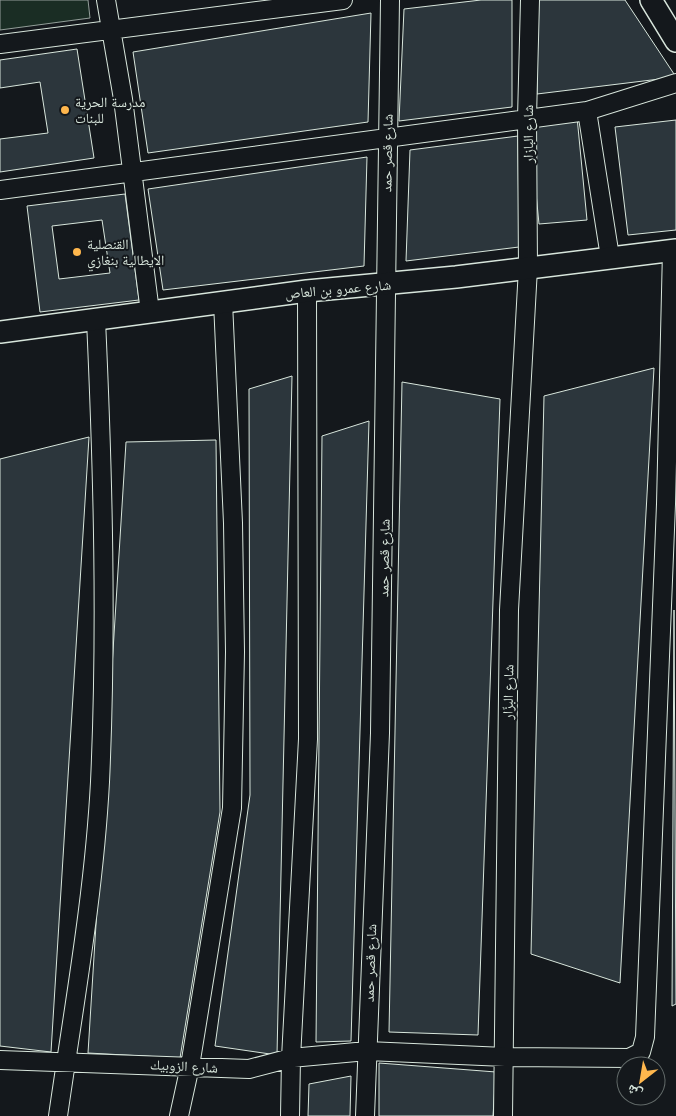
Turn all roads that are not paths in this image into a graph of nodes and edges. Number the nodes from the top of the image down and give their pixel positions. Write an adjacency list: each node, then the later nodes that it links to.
1 (106, 0): 6 (street)
2 (343, 0): 6 (street)
3 (390, 0): 12 (street, شارع قصر حمد)
4 (530, 0): 11 (street, شارع البازار)
5 (651, 0): 7 (street)
6 (110, 29): 8 (street); 13 (street)
7 (676, 42)
8 (0, 44)
9 (676, 83): 10 (street)
10 (587, 111): 11 (street); 16 (street)
11 (527, 118): 12 (street); 17 (street, شارع البازار)
12 (387, 138): 13 (street); 18 (street, شارع قصر حمد)
13 (133, 171): 14 (street); 21 (street)
14 (0, 190)
15 (674, 250): 16 (street, شارع عمرو بن العاص); 24 (street)
16 (610, 258): 17 (street, شارع عمرو بن العاص)
17 (528, 268): 18 (street, شارع عمرو بن العاص); 26 (street, شارع البزّار)
18 (387, 284): 19 (street, شارع عمرو بن العاص); 25 (street, شارع قصر حمد)
19 (307, 291): 20 (street, شارع عمرو بن العاص); 27 (street)
20 (223, 302): 21 (street, شارع عمرو بن العاص); 30 (street)
21 (150, 312): 22 (street, شارع عمرو بن العاص)
22 (96, 320): 23 (street, شارع عمرو بن العاص); 29 (street)
23 (0, 332)
24 (669, 598): 26 (street, شارع الزوبيك)
25 (367, 1051): 26 (street, شارع الزوبيك); 27 (street, شارع الزوبيك); 34 (street, شارع قصر حمد)
26 (505, 1056): 35 (street, شارع البزّار)
27 (291, 1058): 30 (street, شارع الزوبيك); 33 (street)
28 (0, 1060): 29 (street, شارع الزوبيك)
29 (66, 1062): 30 (street, شارع الزوبيك); 31 (street)
30 (190, 1066): 32 (street)
31 (58, 1116)
32 (179, 1116)
33 (290, 1116)
34 (365, 1116)
35 (503, 1116)

